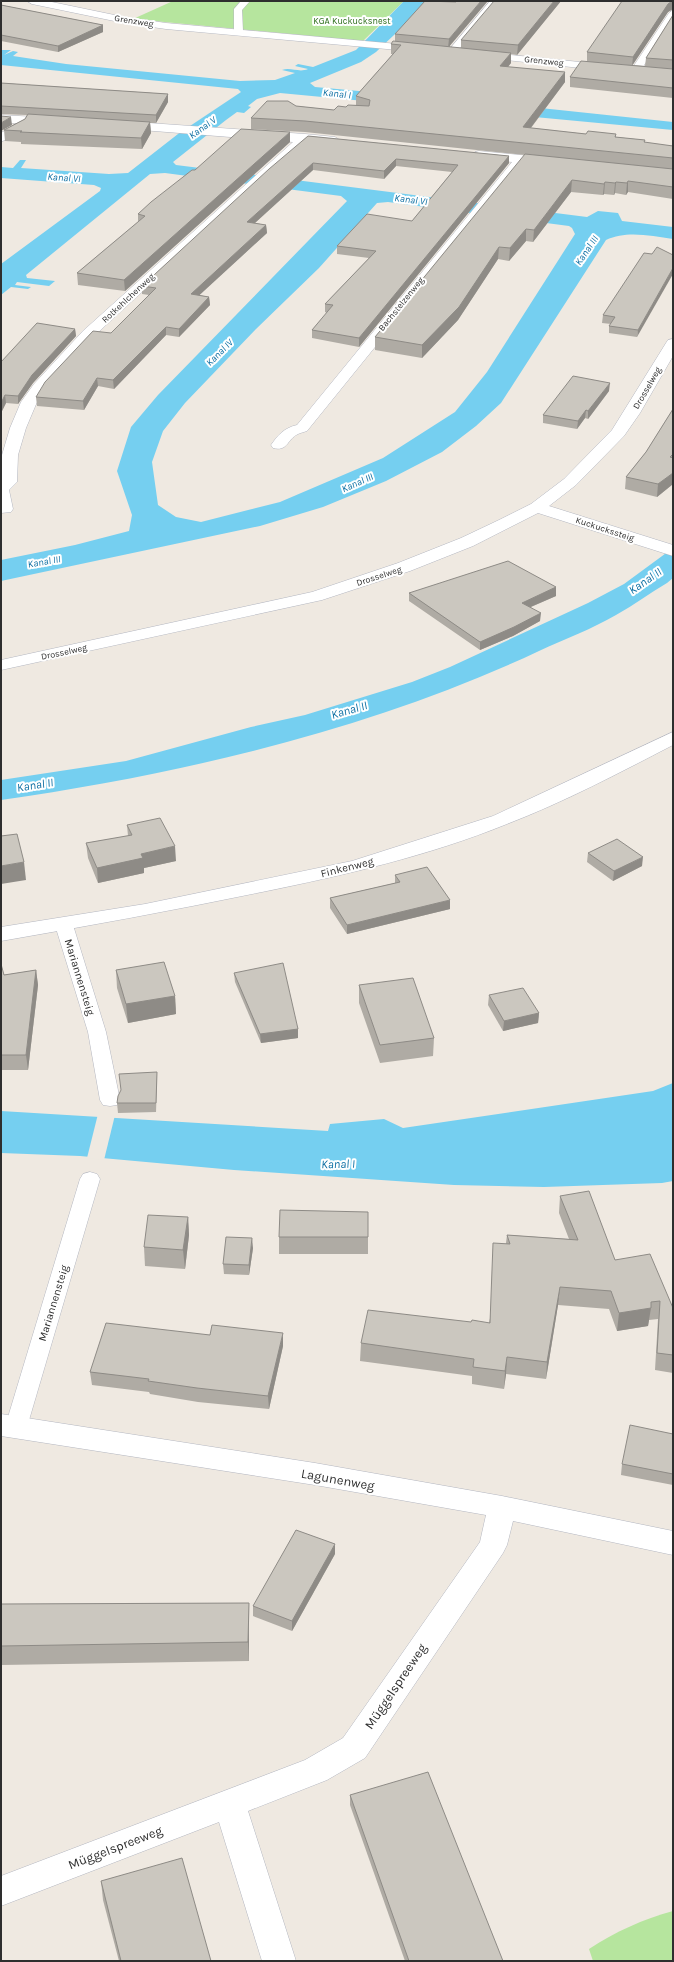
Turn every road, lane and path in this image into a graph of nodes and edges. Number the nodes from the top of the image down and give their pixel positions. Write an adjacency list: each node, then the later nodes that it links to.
1 (32, 1): 5 (street, Grenzweg)
2 (246, 1): 5 (lane)
3 (495, 1): 6 (lane)
4 (673, 13): 7 (lane)
5 (237, 32): 6 (street, Grenzweg)
6 (451, 53): 7 (street, Grenzweg)
7 (636, 70): 8 (street, Grenzweg)
8 (651, 72)
9 (1, 119): 10 (street)
10 (25, 120): 11 (street); 13 (street)
11 (64, 122)
12 (111, 125): 14 (street)
13 (1, 138)
14 (305, 138): 15 (street); 21 (street, Rotkehlchenweg)
15 (350, 142)
16 (470, 154): 17 (street)
17 (521, 159): 18 (street); 20 (street, Bachstelzenweg)
18 (560, 163)
19 (673, 343): 22 (street, Drosselweg)
20 (279, 445)
21 (1, 489): 23 (street, Rotkehlchenweg)
22 (537, 507): 24 (street, Kuckuckssteig); 25 (street, Drosselweg)
23 (5, 509)
24 (673, 551)
25 (1, 665)
26 (673, 738): 27 (street, Finkenweg)
27 (64, 925): 28 (street, Finkenweg); 29 (lane, Mariannensteig)
28 (1, 934)
29 (110, 1100)
30 (90, 1179): 31 (lane, Mariannensteig)
31 (8, 1426): 32 (street, Lagunenweg)
32 (502, 1507): 33 (street, Lagunenweg); 34 (street, Müggelspreeweg)
33 (673, 1543)
34 (229, 1802): 35 (street, Müggelspreeweg); 36 (street)
35 (1, 1891)
36 (279, 1961)

